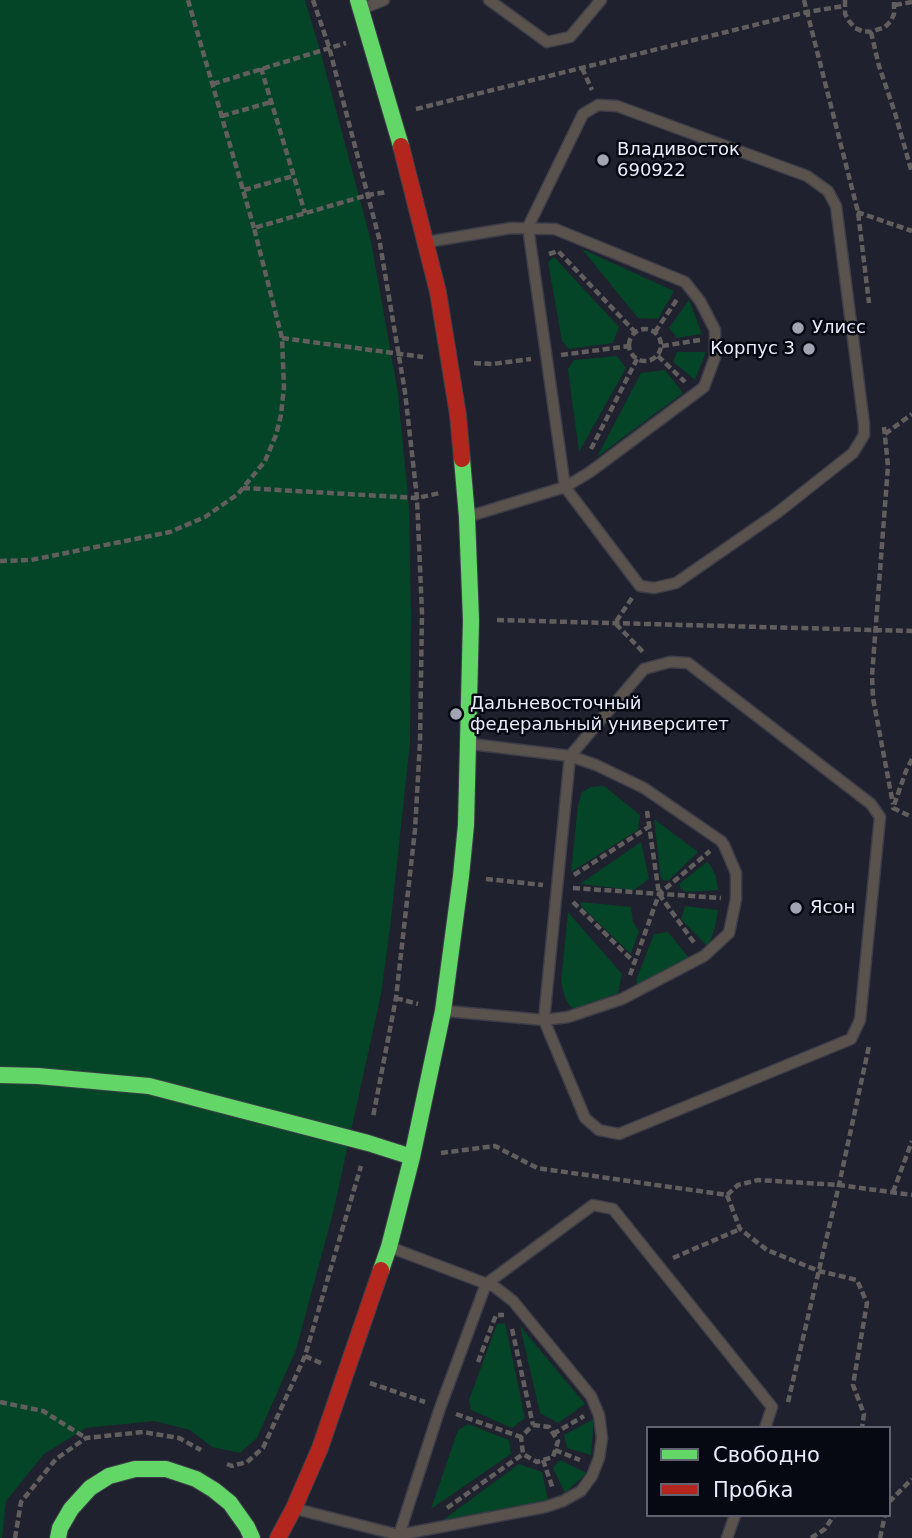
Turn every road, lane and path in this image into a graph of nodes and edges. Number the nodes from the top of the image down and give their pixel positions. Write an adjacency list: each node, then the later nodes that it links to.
1 (188, 0): 17 (path)
2 (313, 0): 14 (path)
3 (384, 0): 10 (lane)
4 (489, 0): 5 (lane)
5 (601, 0)
6 (804, 0): 11 (path)
7 (912, 2): 9 (path)
8 (845, 3): 11 (path); 12 (path)
9 (894, 3): 12 (path)
10 (360, 4): 13 (street)
11 (807, 12): 16 (path); 28 (path)
12 (871, 32): 22 (path)
13 (370, 37): 14 (path); 20 (street)
14 (329, 47): 15 (path); 26 (path)
15 (261, 68): 17 (path); 18 (path)
16 (582, 68): 19 (path); 20 (path)
17 (213, 84): 21 (path)
18 (271, 102): 21 (path); 23 (path)
19 (597, 102): 27 (lane); 30 (lane)
20 (393, 114): 24 (street)
21 (222, 116): 25 (path)
22 (912, 173)
23 (293, 176): 25 (path); 29 (path)
24 (412, 188): 26 (path); 33 (street)
25 (243, 190): 31 (path)
26 (368, 195): 29 (path); 42 (path)
27 (836, 206): 28 (path); 56 (lane)
28 (858, 212): 32 (path); 36 (path)
29 (304, 213): 31 (path)
30 (528, 227): 33 (lane); 35 (lane); 51 (lane)
31 (254, 228): 40 (path)
32 (912, 231)
33 (426, 242): 45 (street)
34 (545, 256): 37 (path)
35 (687, 284): 38 (path); 39 (lane)
36 (869, 304)
37 (635, 332): 38 (path); 44 (path)
38 (655, 332): 41 (path)
39 (715, 337): 41 (path); 46 (lane)
40 (282, 338): 42 (path); 52 (path)
41 (662, 346): 43 (path)
42 (399, 354): 45 (path); 53 (path)
43 (658, 356): 44 (path); 46 (path)
44 (637, 359): 50 (path)
45 (448, 360): 54 (street)
46 (696, 393): 51 (lane)
47 (912, 414): 49 (path)
48 (883, 422): 49 (path)
49 (885, 435): 59 (path)
50 (584, 457)
51 (565, 487): 54 (lane); 56 (lane)
52 (243, 488): 53 (path); 55 (path)
53 (417, 498): 83 (path)
54 (467, 517): 57 (street)
55 (0, 561)
56 (640, 586): 58 (path)
57 (471, 620): 58 (path); 62 (street)
58 (615, 622): 59 (path); 61 (path)
59 (876, 629): 60 (path); 66 (path)
60 (912, 631)
61 (657, 666): 63 (lane); 79 (lane)
62 (469, 743): 63 (lane); 71 (street)
63 (570, 756): 65 (lane); 72 (lane)
64 (912, 758): 66 (path)
65 (644, 789): 69 (path); 70 (lane)
66 (893, 807): 67 (path); 68 (path)
67 (912, 817)
68 (892, 821)
69 (650, 826): 72 (path); 73 (path)
70 (721, 841): 73 (path); 74 (lane)
71 (461, 876): 72 (path); 78 (street)
72 (556, 887): 73 (path); 76 (path); 79 (lane)
73 (659, 894): 74 (path); 75 (path); 76 (path)
74 (736, 899): 75 (lane)
75 (704, 956): 77 (lane)
76 (635, 963): 77 (path)
77 (622, 999): 79 (lane)
78 (443, 1011): 79 (lane); 84 (street)
79 (544, 1020)
80 (869, 1039): 85 (path)
81 (0, 1075): 83 (street)
82 (912, 1141): 86 (path)
83 (368, 1143): 84 (street); 114 (path)
84 (412, 1157): 87 (path); 90 (street)
85 (839, 1185): 86 (path); 87 (path); 92 (path)
86 (893, 1192): 88 (path)
87 (727, 1195): 89 (path)
88 (912, 1195)
89 (740, 1229): 91 (path); 92 (path)
90 (389, 1247): 93 (lane); 97 (street)
91 (657, 1264): 93 (lane); 104 (lane)
92 (819, 1271): 99 (path); 105 (path)
93 (486, 1284): 100 (lane); 101 (lane)
94 (510, 1315): 96 (path)
95 (512, 1328): 103 (path)
96 (477, 1365)
97 (345, 1375): 100 (path); 119 (street)
98 (0, 1402): 109 (path)
99 (787, 1405)
100 (440, 1408): 102 (path); 124 (lane)
101 (597, 1409): 107 (path); 115 (lane)
102 (458, 1415): 106 (path); 108 (path)
103 (533, 1426): 107 (path); 108 (path)
104 (766, 1426)
105 (862, 1426)
106 (454, 1427)
107 (553, 1434): 110 (path)
108 (521, 1437): 112 (path)
109 (86, 1438): 111 (path); 125 (path)
110 (555, 1450): 113 (path); 115 (path)
111 (202, 1451)
112 (523, 1454): 113 (path); 120 (path)
113 (543, 1460): 118 (path)
114 (223, 1462)
115 (596, 1466): 118 (lane)
116 (912, 1479): 117 (path)
117 (891, 1500)
118 (557, 1503): 124 (lane)
119 (294, 1508): 124 (lane); 128 (street)
120 (439, 1513)
121 (734, 1517): 129 (lane)
122 (833, 1517): 130 (path)
123 (885, 1517): 131 (path)
124 (400, 1536)
125 (15, 1538)
126 (58, 1538): 127 (street)
127 (252, 1538)
128 (278, 1538)
129 (727, 1538)
130 (811, 1538)
131 (880, 1538)

